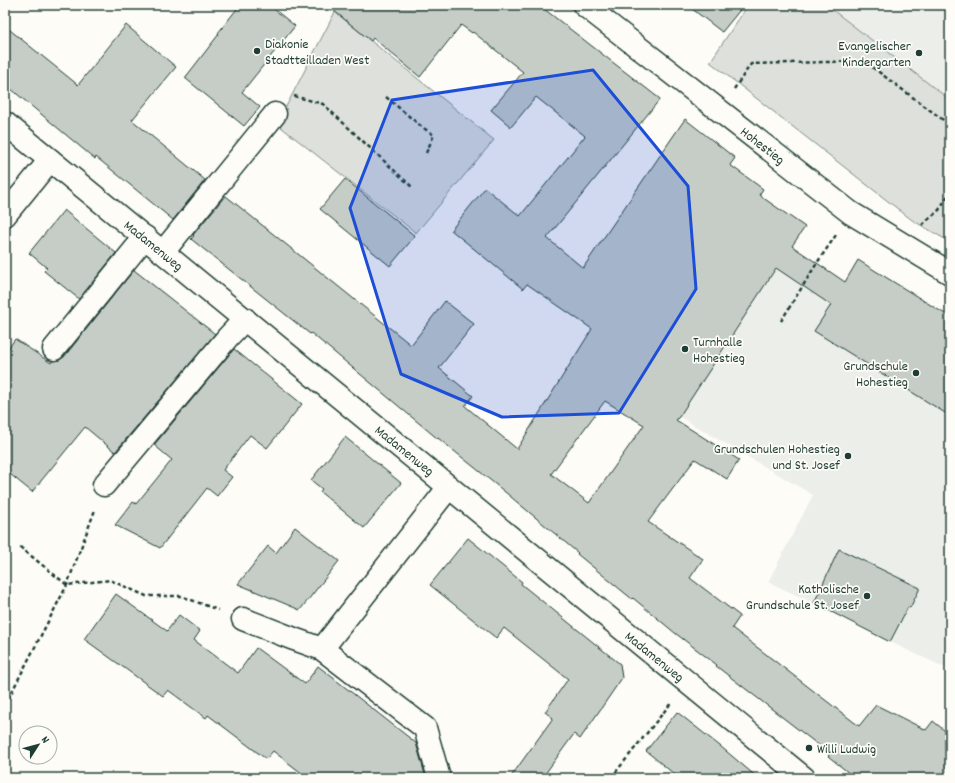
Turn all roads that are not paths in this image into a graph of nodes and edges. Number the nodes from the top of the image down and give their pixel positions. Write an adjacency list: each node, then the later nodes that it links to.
1 (584, 5): 8 (street, Hohestieg)
2 (275, 114): 7 (street)
3 (5, 123): 4 (street, Madamenweg)
4 (50, 160): 5 (street); 6 (street, Madamenweg)
5 (5, 216)
6 (145, 237): 7 (street, Madamenweg); 10 (street)
7 (163, 252): 9 (street, Madamenweg)
8 (950, 273)
9 (245, 319): 11 (street); 12 (street, Madamenweg)
10 (54, 349)
11 (104, 485)
12 (449, 487): 14 (street); 16 (street, Madamenweg)
13 (243, 619): 14 (street)
14 (322, 650): 15 (street)
15 (439, 778)
16 (804, 778)

